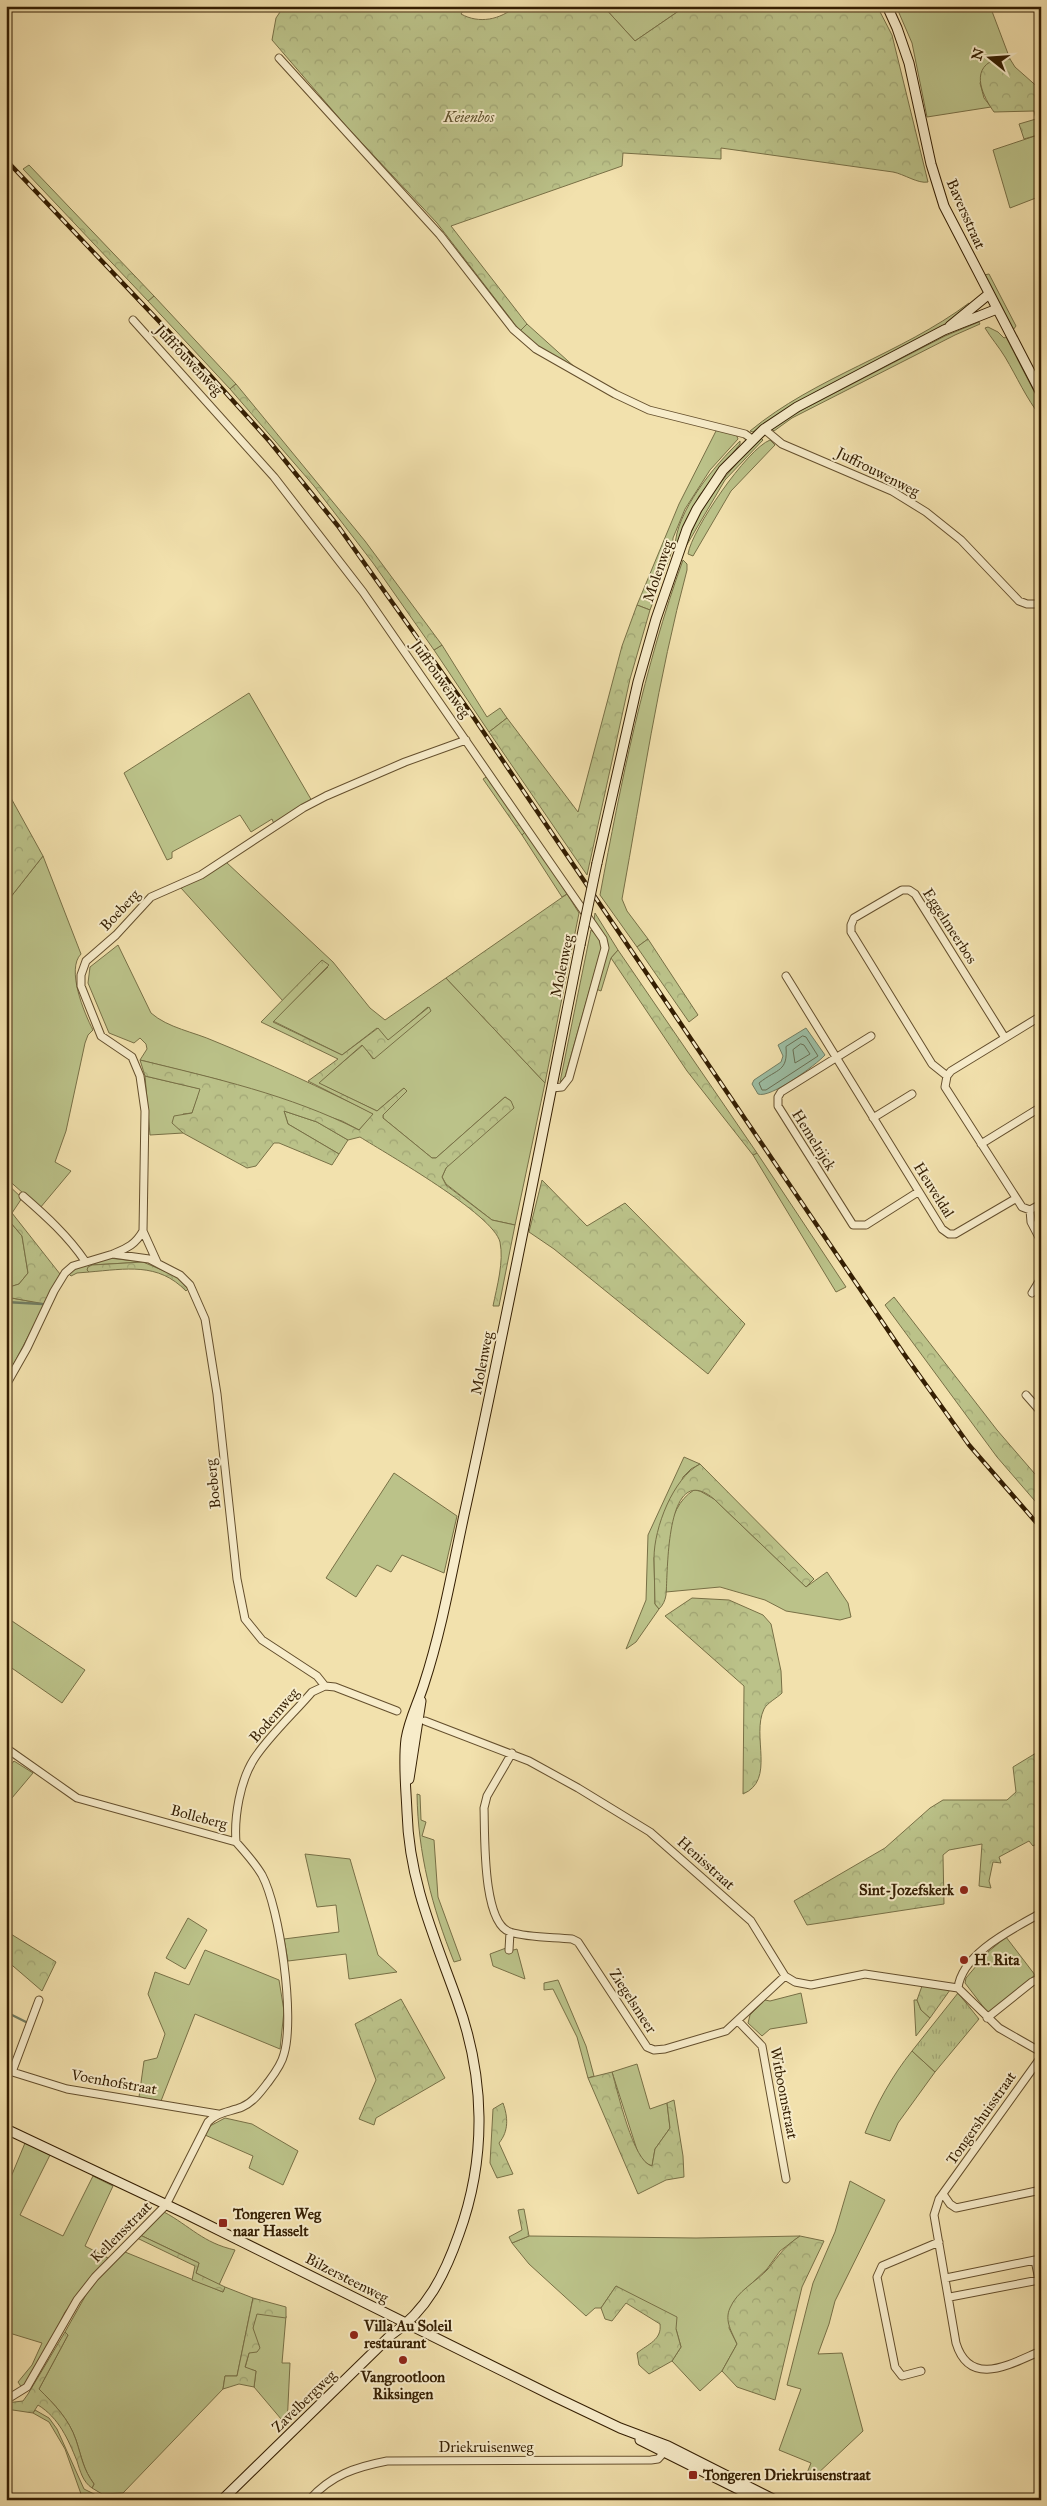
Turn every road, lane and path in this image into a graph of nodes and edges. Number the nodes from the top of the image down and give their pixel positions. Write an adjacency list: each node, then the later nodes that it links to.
1 (887, 6): 3 (main road, Baversstraat)
2 (279, 58): 9 (street)
3 (989, 294): 4 (main road, Baversstraat); 6 (main road, Molenweg)
4 (997, 309): 6 (main road, Molenweg); 7 (main road, Baversstraat)
5 (133, 320): 11 (street, Juffrouwenweg)
6 (944, 330): 8 (main road, Molenweg)
7 (1041, 393)
8 (764, 429): 9 (main road, Molenweg); 10 (street, Juffrouwenweg)
9 (752, 439): 18 (main road, Molenweg, bridge)
10 (1041, 604)
11 (466, 740): 18 (street, Juffrouwenweg); 28 (street, Boeberg)
12 (786, 976): 16 (street, Heuveldal)
13 (1041, 1016): 15 (street)
14 (871, 1036): 16 (street, Hemelrijck)
15 (1005, 1038): 17 (street); 17 (street, Eggelmeerbos)
16 (836, 1058): 21 (street, Heuveldal); 23 (street, Hemelrijck)
17 (947, 1076): 22 (street)
18 (552, 1088): 39 (main road, Molenweg)
19 (912, 1094): 21 (street)
20 (1041, 1108): 22 (street)
21 (873, 1118): 23 (street, Heuveldal)
22 (981, 1144): 25 (street)
23 (918, 1192): 25 (street, Heuveldal)
24 (23, 1196): 31 (street)
25 (1015, 1199): 27 (street)
26 (1041, 1204): 27 (street)
27 (1030, 1210): 29 (street)
28 (143, 1231): 30 (street, Boeberg); 32 (street, Boeberg)
29 (1041, 1240)
30 (112, 1254): 31 (street, Boeberg); 32 (street, Boeberg)
31 (85, 1261): 35 (street, Boeberg)
32 (157, 1262): 38 (street, Boeberg)
33 (1041, 1278): 34 (street)
34 (1032, 1293)
35 (6, 1385)
36 (1026, 1395): 37 (street)
37 (1041, 1412)
38 (325, 1686): 40 (street); 45 (street, Bodemweg)
39 (424, 1686): 44 (main road); 44 (main road, Molenweg)
40 (397, 1711)
41 (425, 1721): 43 (street, Henisstraat)
42 (6, 1748): 45 (street, Bolleberg)
43 (512, 1753): 47 (street); 49 (street, Henisstraat)
44 (407, 1788): 67 (main road, Zavelbergweg)
45 (236, 1842): 58 (street, Bolleberg)
46 (1041, 1913): 51 (street)
47 (510, 1932): 48 (street); 54 (street, Ziegelsmeer)
48 (509, 1950)
49 (785, 1976): 51 (street); 54 (street, Ziegelsmeer)
50 (1041, 1978): 53 (street)
51 (958, 1988): 53 (street)
52 (39, 2000): 57 (street)
53 (987, 2018): 55 (street)
54 (738, 2021): 60 (street, Witboomstraat)
55 (1041, 2052)
56 (1041, 2057): 62 (street, Tongershuisstraat)
57 (9, 2071): 58 (street, Voenhofstraat)
58 (218, 2114): 63 (street, Kellensstraat)
59 (6, 2129): 63 (main road, Bilzersteenweg)
60 (786, 2179)
61 (1041, 2190): 62 (street)
62 (943, 2194): 64 (street, Tongershuisstraat)
63 (166, 2205): 67 (main road, Bilzersteenweg); 70 (street, Kellensstraat)
64 (939, 2242): 65 (street, Tongershuisstraat); 69 (street)
65 (946, 2278): 66 (street, Tongershuisstraat); 66 (street)
66 (950, 2296): 68 (street, Tongershuisstraat)
67 (406, 2324): 71 (main road, Bilzersteenweg); 72 (main road, Zavelbergweg)
68 (1041, 2351)
69 (921, 2371)
70 (6, 2400)
71 (666, 2450): 73 (street, Driekruisenweg); 74 (main road, Bilzersteenweg); 75 (main road, Bilzersteenweg)
72 (222, 2500)
73 (309, 2500)
74 (760, 2500)
75 (775, 2500)

